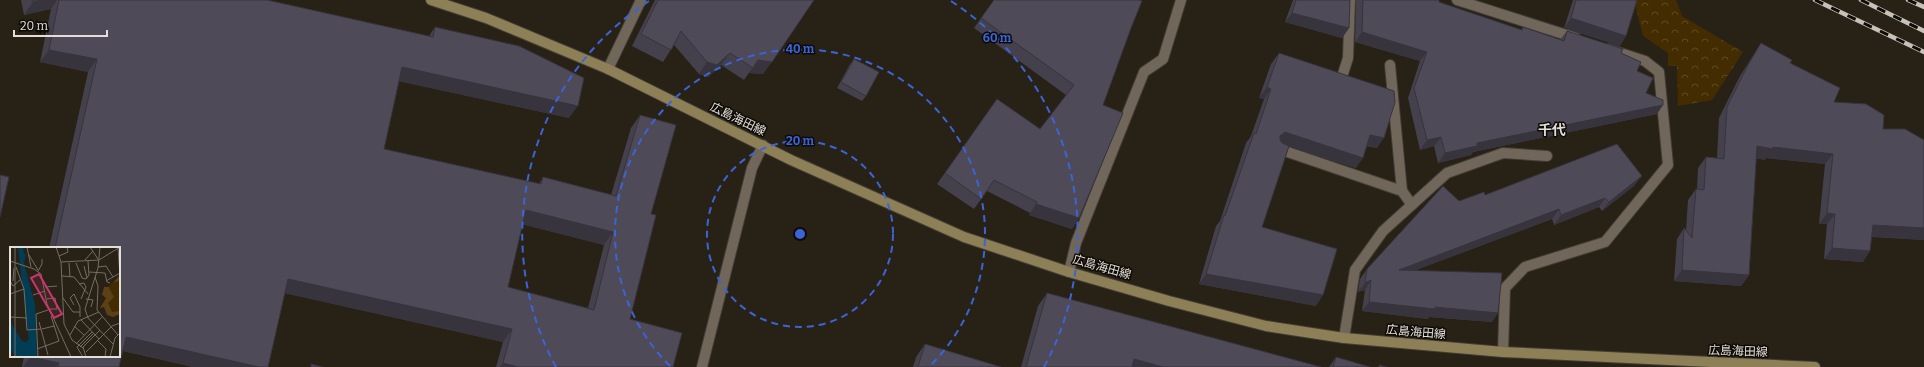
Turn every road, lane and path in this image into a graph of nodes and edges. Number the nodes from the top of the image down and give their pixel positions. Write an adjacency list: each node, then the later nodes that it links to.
1 (431, 0): 9 (main road, 広島海田線)
2 (641, 0): 9 (street)
3 (1181, 0): 16 (street)
4 (1350, 0): 10 (street)
5 (1457, 0): 6 (street)
6 (1584, 41)
7 (1600, 46): 18 (street)
8 (1390, 65): 14 (street)
9 (608, 69): 11 (main road, 広島海田線)
10 (1341, 80)
11 (763, 146): 16 (main road, 広島海田線); 19 (street)
12 (1279, 149): 14 (street)
13 (1547, 156): 15 (street)
14 (1402, 191): 15 (street)
15 (1412, 205): 17 (street)
16 (1069, 272): 17 (main road, 広島海田線)
17 (1344, 338): 18 (main road, 広島海田線)
18 (1503, 352): 20 (main road, 広島海田線)
19 (702, 367)
20 (1814, 367)

